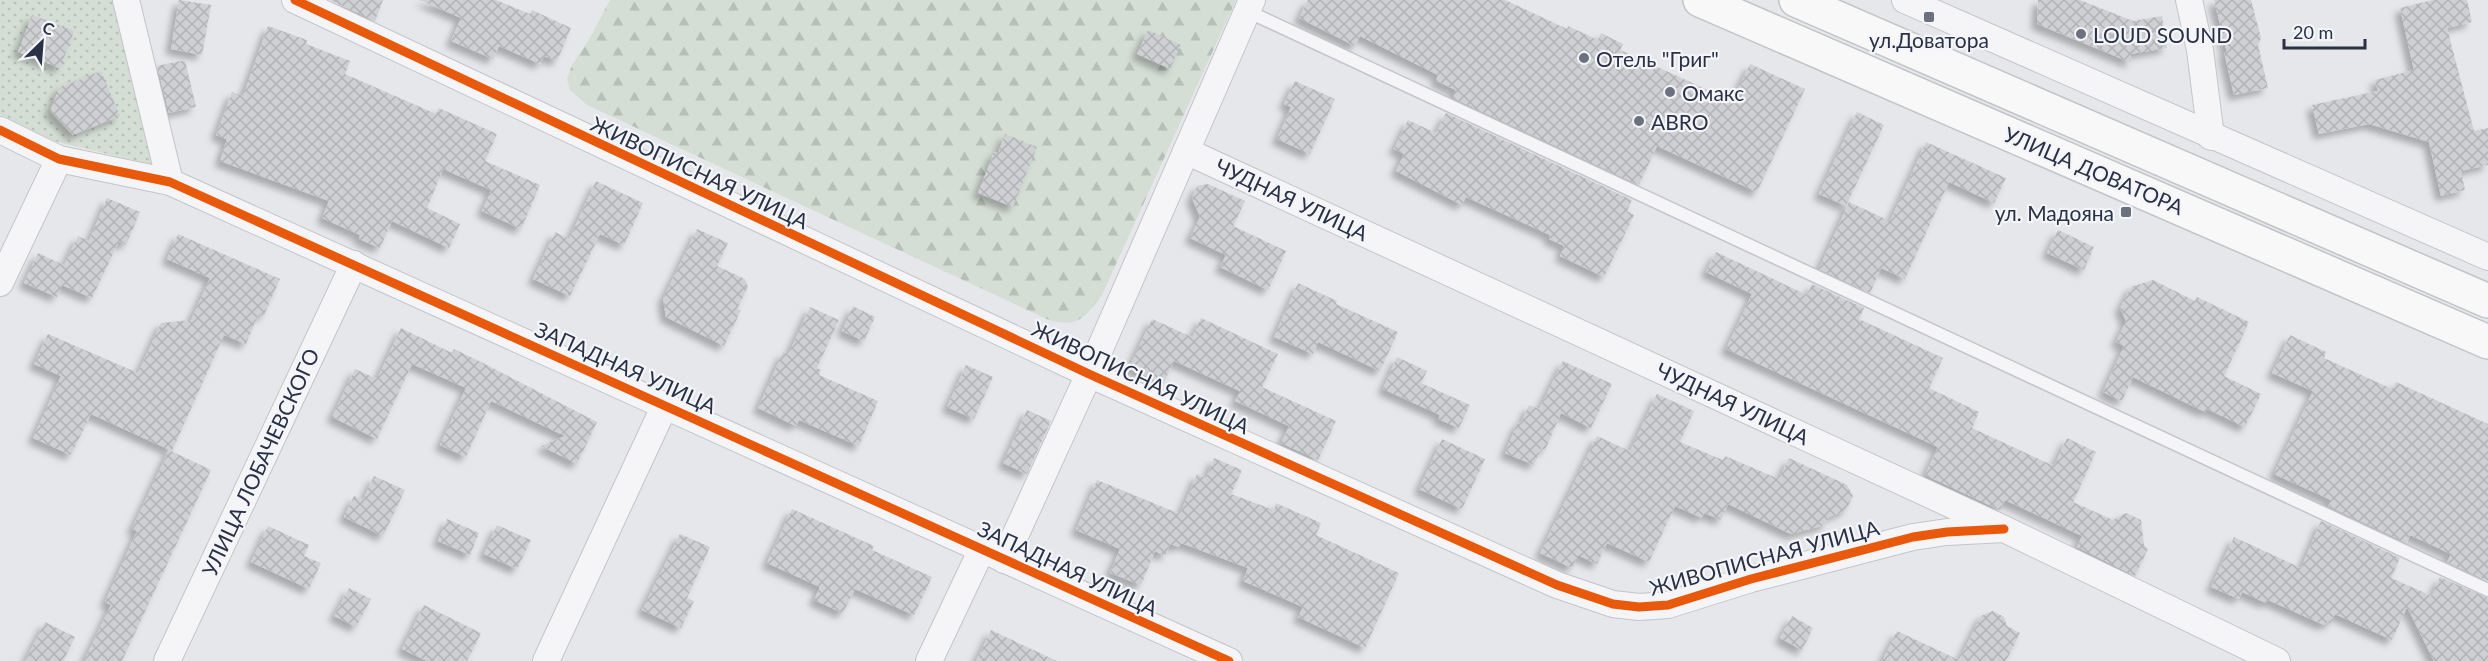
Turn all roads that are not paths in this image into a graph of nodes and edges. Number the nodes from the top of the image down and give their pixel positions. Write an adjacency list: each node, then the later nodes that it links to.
1 (126, 0): 12 (street)
2 (295, 0): 18 (street, ЖИВОПИСНАЯ УЛИЦА)
3 (1700, 0): 17 (main road, УЛИЦА ДОВАТОРА)
4 (1796, 0): 16 (main road, УЛИЦА ДОВАТОРА)
5 (1905, 0): 9 (street)
6 (2189, 0): 9 (street)
7 (1249, 6): 10 (street); 22 (lane)
8 (0, 130): 11 (street, ЗАПАДНАЯ УЛИЦА)
9 (2211, 137): 13 (street)
10 (1186, 151): 18 (street); 20 (street, ЧУДНАЯ УЛИЦА)
11 (59, 159): 12 (street, ЗАПАДНАЯ УЛИЦА); 15 (street)
12 (170, 182): 14 (street, ЗАПАДНАЯ УЛИЦА)
13 (2488, 257)
14 (354, 264): 19 (street, ЗАПАДНАЯ УЛИЦА); 23 (street, УЛИЦА ЛОБАЧЕВСКОГО)
15 (0, 283)
16 (2488, 301)
17 (2488, 342)
18 (1089, 374): 20 (street, ЖИВОПИСНАЯ УЛИЦА); 21 (street)
19 (665, 405): 21 (street, ЗАПАДНАЯ УЛИЦА); 24 (street)
20 (2004, 529): 27 (street, ЧУДНАЯ УЛИЦА)
21 (993, 554): 25 (street); 26 (street, ЗАПАДНАЯ УЛИЦА)
22 (2488, 590)
23 (167, 661)
24 (546, 661)
25 (929, 661)
26 (1229, 661)
27 (2277, 661)

